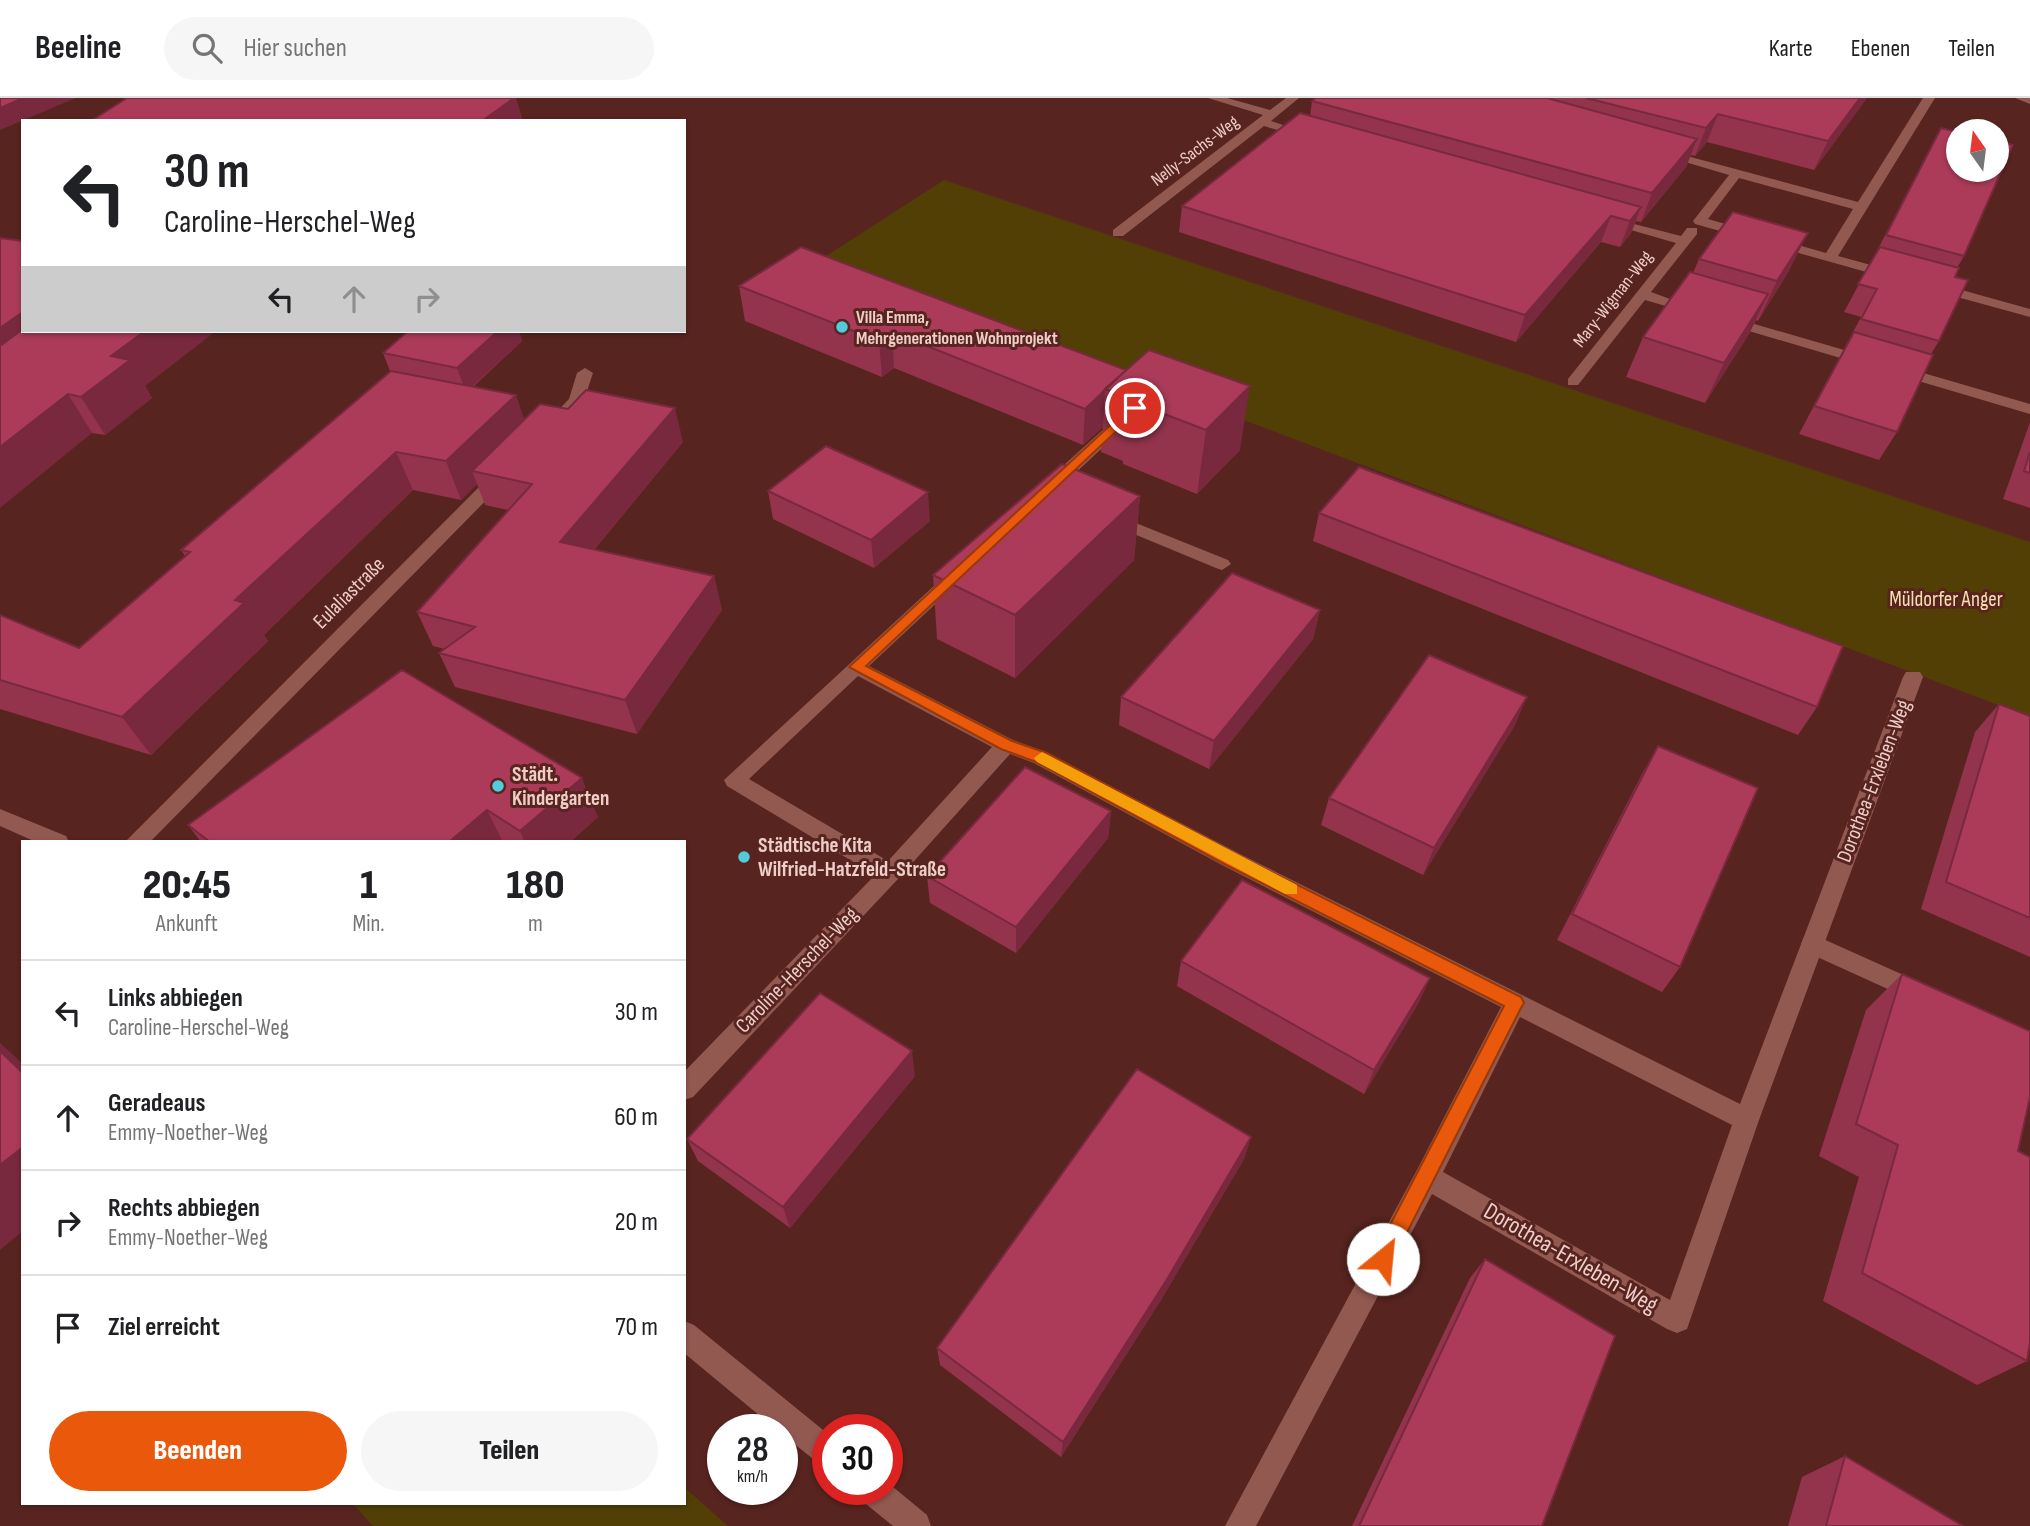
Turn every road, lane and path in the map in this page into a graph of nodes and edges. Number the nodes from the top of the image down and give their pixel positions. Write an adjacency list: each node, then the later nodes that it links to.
1 (1214, 98): 6 (street)
2 (1293, 98): 6 (street, Nelly-Sachs-Weg)
3 (1929, 98): 10 (street)
4 (2021, 98): 5 (street)
5 (2030, 101)
6 (1268, 118): 7 (street); 13 (street, Nelly-Sachs-Weg)
7 (1324, 139)
8 (1649, 150): 9 (street)
9 (1736, 174): 10 (street); 12 (street, Mary-Wigman-Weg)
10 (1861, 207): 15 (street)
11 (1594, 216): 14 (street, Mary-Wigman-Weg)
12 (1700, 221): 14 (street, Mary-Wigman-Weg); 15 (street)
13 (1118, 233)
14 (1684, 241): 16 (street, Mary-Wigman-Weg)
15 (1830, 258): 17 (street)
16 (1642, 294): 19 (street, Mary-Wigman-Weg); 20 (street)
17 (2030, 313)
18 (585, 373): 22 (street)
19 (1573, 382)
20 (2030, 409)
21 (1134, 410): 24 (street)
22 (538, 438)
23 (509, 467): 33 (street, Eulaliastraße)
24 (1047, 496)
25 (1096, 512): 27 (street)
26 (968, 564): 28 (street)
27 (1222, 564)
28 (856, 667): 30 (street); 34 (street)
29 (1913, 677): 35 (street, Dorothea-Erxleben-Weg)
30 (1006, 745): 34 (street, Caroline-Herschel-Weg); 36 (street)
31 (0, 817): 32 (street)
32 (53, 840)
33 (138, 840)
34 (890, 873): 38 (street, Caroline-Herschel-Weg)
35 (1812, 944): 37 (street); 39 (street, Dorothea-Erxleben-Weg)
36 (1515, 1003): 39 (street); 40 (street)
37 (1945, 1004)
38 (686, 1087)
39 (1746, 1120): 40 (street, Dorothea-Erxleben-Weg)
40 (1427, 1177): 45 (street)
41 (686, 1337): 42 (street)
42 (812, 1440)
43 (891, 1505): 44 (street)
44 (916, 1526)
45 (1240, 1526)

